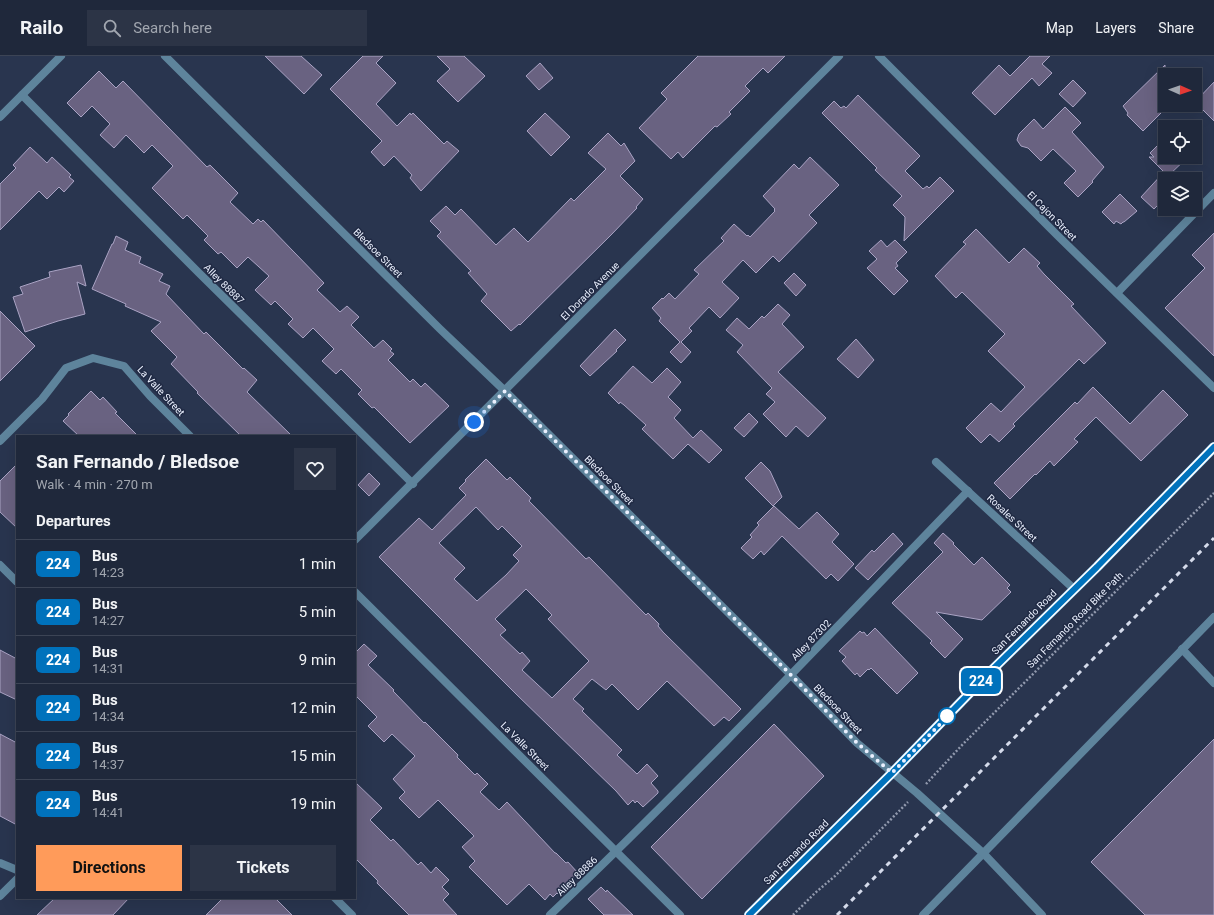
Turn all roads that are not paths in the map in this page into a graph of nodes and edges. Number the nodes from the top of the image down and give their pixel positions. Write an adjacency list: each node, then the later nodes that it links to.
1 (61, 56): 5 (street)
2 (164, 56): 10 (street, Bledsoe Street)
3 (839, 56): 10 (street, El Dorado Avenue)
4 (879, 56): 8 (street, El Cajon Street)
5 (22, 96): 6 (street); 15 (street, Alley 88887)
6 (0, 117)
7 (1214, 193): 8 (street)
8 (1117, 293): 9 (street, El Cajon Street)
9 (1214, 388)
10 (505, 391): 15 (street, El Dorado Avenue); 24 (street, Bledsoe Street)
11 (189, 435): 12 (street, La Valle Street)
12 (0, 441)
13 (1214, 447): 20 (main road, San Fernando Road)
14 (936, 462): 16 (street, Rosales Street)
15 (413, 484): 17 (street, El Dorado Avenue)
16 (968, 491): 20 (street, Rosales Street); 24 (street, Alley 87302)
17 (356, 539)
18 (0, 565): 19 (street)
19 (16, 581)
20 (1074, 589): 26 (main road, San Fernando Road)
21 (356, 593): 27 (street, La Valle Street)
22 (1214, 617): 23 (street)
23 (1182, 649): 25 (street); 28 (street)
24 (791, 675): 26 (street, Bledsoe Street); 27 (street, Alley 87302)
25 (1214, 683)
26 (892, 773): 28 (street, Bledsoe Street); 37 (main road, San Fernando Road)
27 (617, 852): 35 (street, Alley 88886); 36 (street, La Valle Street)
28 (984, 854): 38 (street); 39 (street, Bledsoe Street)
29 (0, 862): 30 (street)
30 (16, 870)
31 (16, 880): 32 (street)
32 (0, 896)
33 (336, 899): 34 (street)
34 (352, 915)
35 (550, 915)
36 (680, 915)
37 (749, 915)
38 (923, 915)
39 (1042, 915)

